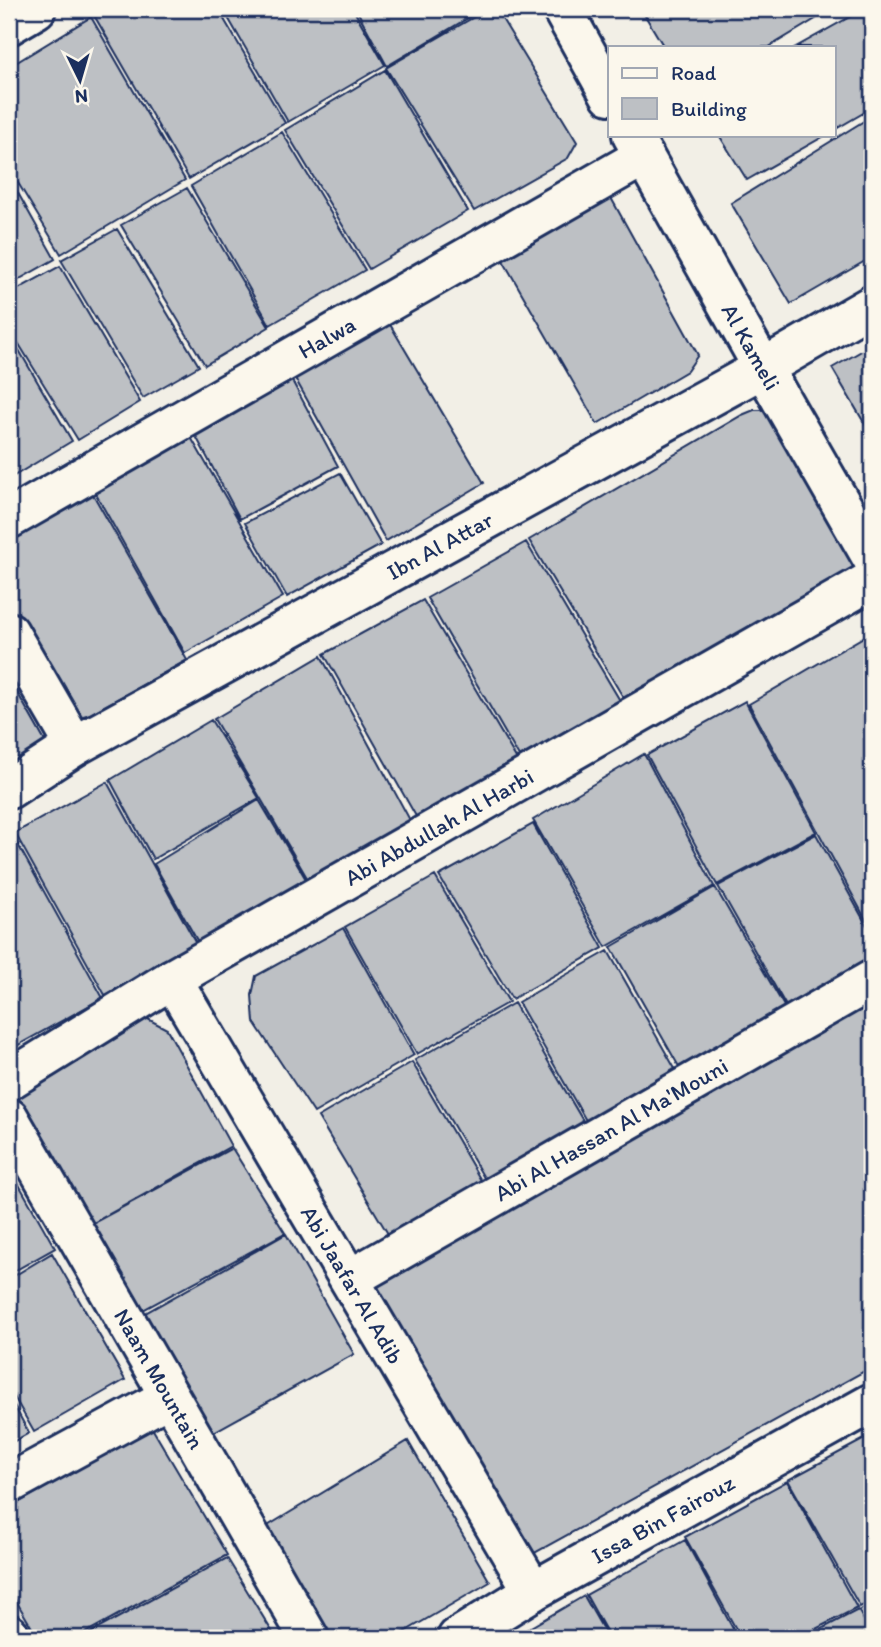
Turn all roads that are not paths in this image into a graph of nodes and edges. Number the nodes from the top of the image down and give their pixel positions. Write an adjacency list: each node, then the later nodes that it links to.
1 (36, 9): 3 (street)
2 (562, 9): 4 (street)
3 (9, 25)
4 (608, 90)
5 (638, 146): 7 (street, Al Kameli); 8 (street, Halwa)
6 (872, 305): 7 (street, Ibn Al Attar)
7 (762, 368): 9 (street, Al Kameli); 12 (street, Ibn Al Attar)
8 (9, 519)
9 (872, 558)
10 (872, 580): 14 (street, Abi Abdullah Al Harbi)
11 (9, 632): 12 (street)
12 (75, 746): 13 (street, Ibn Al Attar)
13 (9, 789)
14 (172, 979): 16 (street, Abi Abdullah Al Harbi); 18 (street, Abi Jaafar Al Adib)
15 (872, 980): 18 (street, Abi Al Hassan Al Ma'Mouni)
16 (9, 1080)
17 (9, 1118): 19 (street, Naam Mountain)
18 (350, 1279): 22 (street, Abi Jaafar Al Adib)
19 (169, 1397): 21 (street); 23 (street, Naam Mountain)
20 (872, 1403): 22 (street, Issa Bin Fairouz)
21 (9, 1484)
22 (533, 1591): 24 (street, Issa Bin Fairouz)
23 (309, 1638)
24 (457, 1638)

